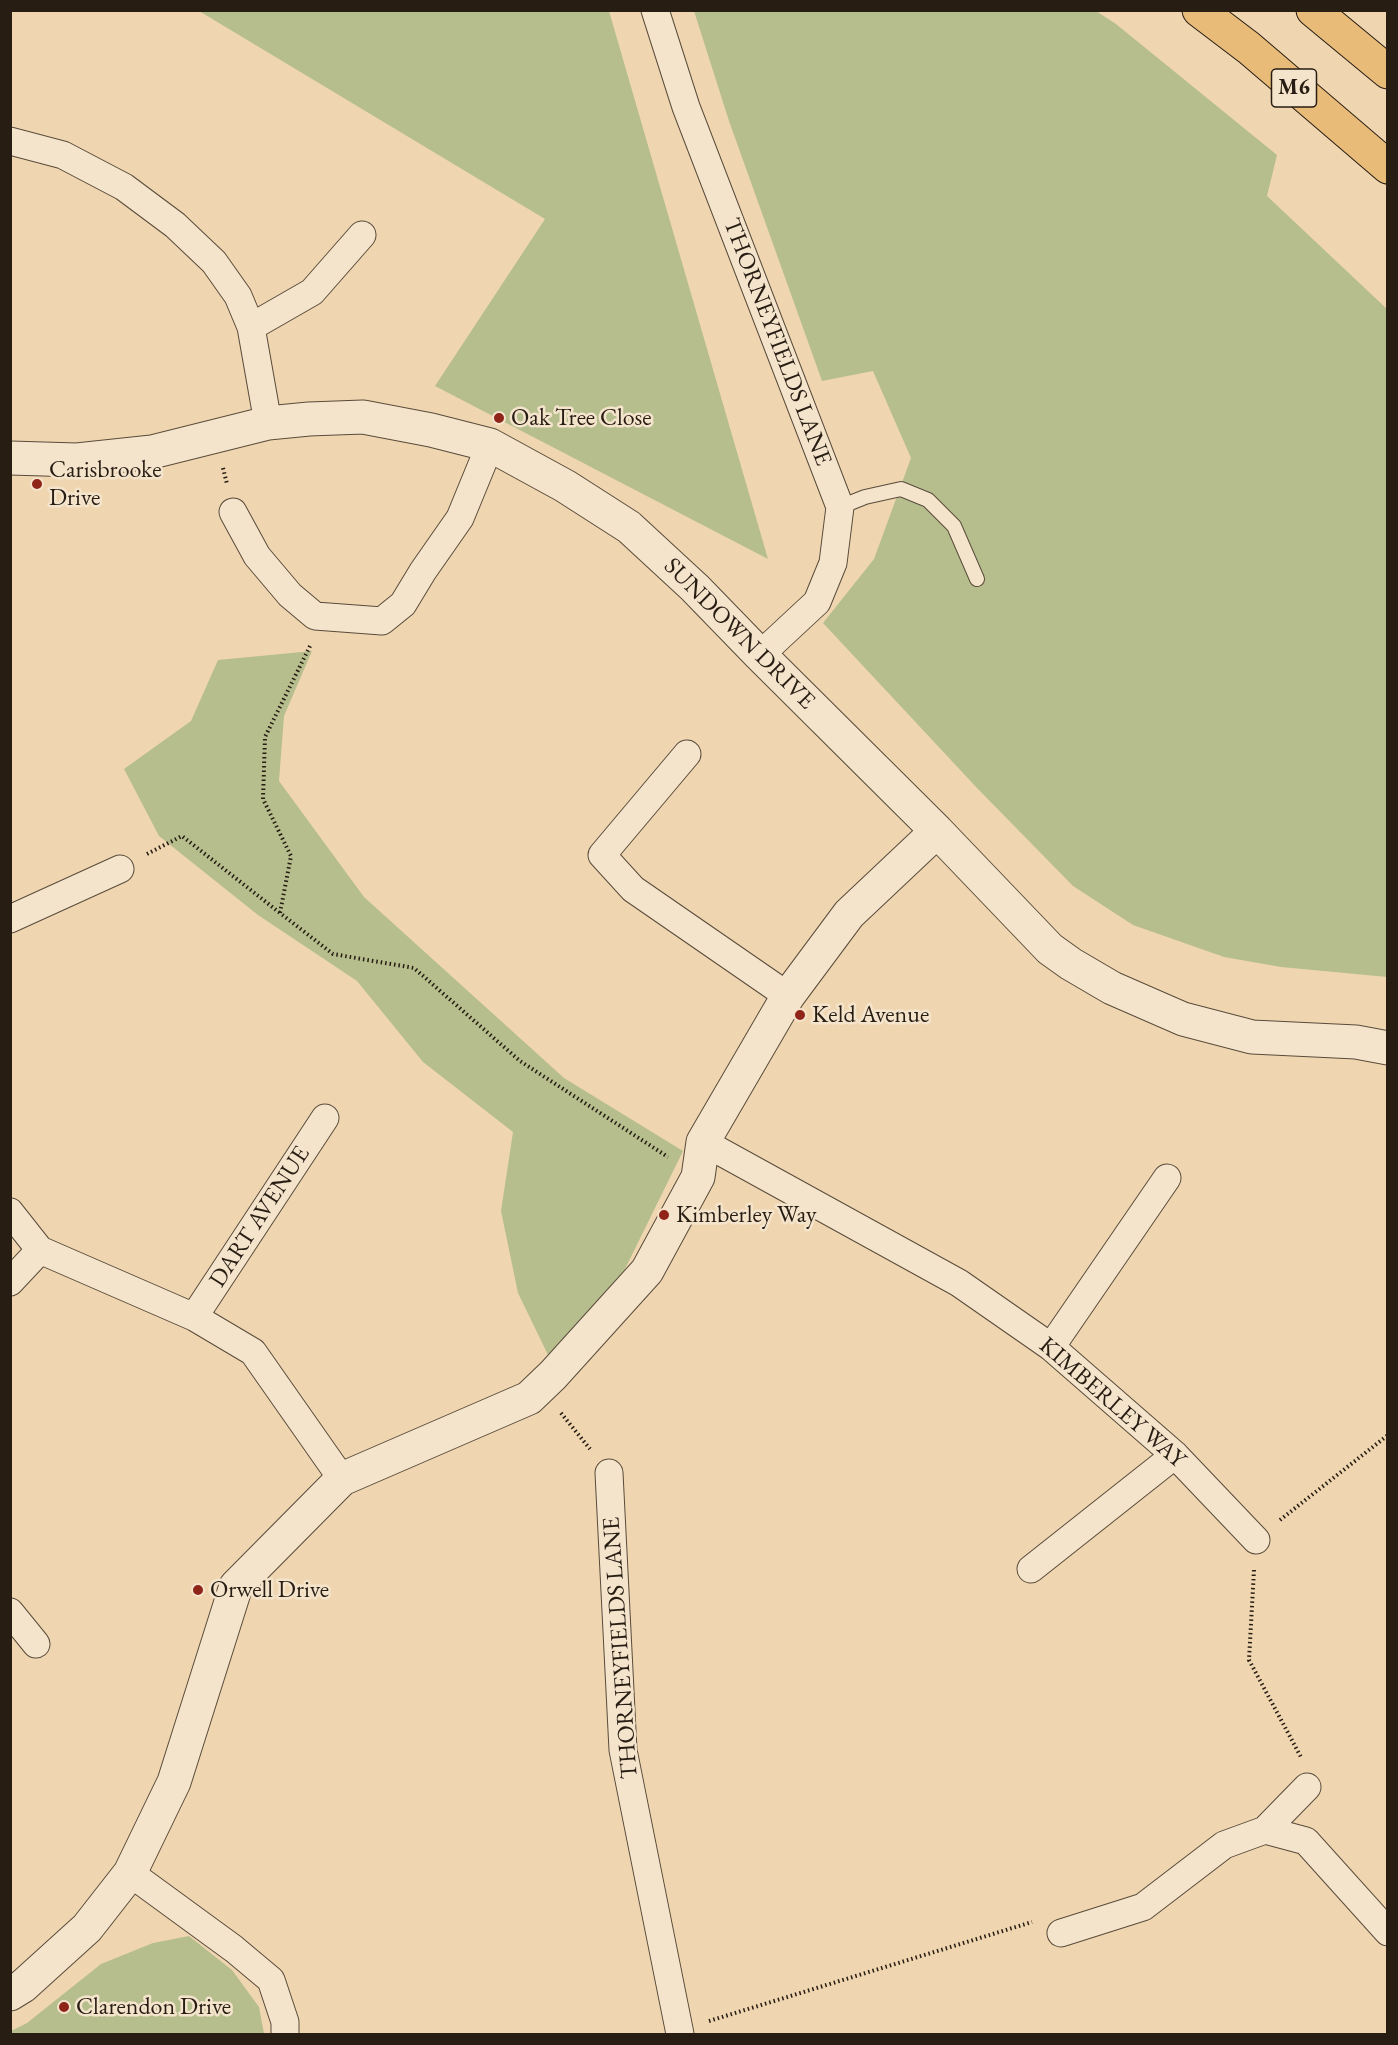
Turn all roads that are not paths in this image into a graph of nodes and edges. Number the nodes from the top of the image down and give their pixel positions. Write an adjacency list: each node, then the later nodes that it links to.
1 (656, 10): 12 (street, THORNEYFIELDS LANE)
2 (1199, 10): 6 (highway, M6)
3 (1313, 10): 4 (highway)
4 (1388, 72)
5 (10, 141): 8 (street)
6 (1388, 167)
7 (362, 235): 8 (street)
8 (251, 327): 9 (street)
9 (268, 423): 10 (street, SUNDOWN DRIVE); 11 (street, SUNDOWN DRIVE)
10 (490, 445): 13 (street); 15 (street, SUNDOWN DRIVE)
11 (10, 458)
12 (840, 507): 14 (lane); 15 (street, THORNEYFIELDS LANE)
13 (233, 512)
14 (977, 579)
15 (760, 655): 17 (street, SUNDOWN DRIVE)
16 (687, 754): 20 (street)
17 (937, 831): 20 (street); 21 (street, SUNDOWN DRIVE)
18 (120, 869): 19 (street)
19 (10, 919)
20 (788, 996): 23 (street)
21 (1388, 1048)
22 (325, 1118): 28 (street, DART AVENUE)
23 (703, 1142): 29 (street, KIMBERLEY WAY); 32 (street)
24 (1167, 1178): 29 (street)
25 (10, 1212): 26 (street)
26 (40, 1250): 27 (street); 28 (street)
27 (10, 1282)
28 (194, 1317): 32 (street)
29 (1051, 1347): 30 (street, KIMBERLEY WAY)
30 (1175, 1455): 33 (street, KIMBERLEY WAY); 34 (street)
31 (609, 1473): 43 (street, THORNEYFIELDS LANE)
32 (342, 1479): 39 (street)
33 (1256, 1540)
34 (1031, 1569)
35 (10, 1612): 36 (street)
36 (36, 1644)
37 (1307, 1787): 38 (street)
38 (1265, 1830): 40 (street); 41 (street)
39 (130, 1873): 42 (street); 44 (street)
40 (1388, 1932)
41 (1061, 1933)
42 (10, 1994)
43 (680, 2033)
44 (285, 2034)

